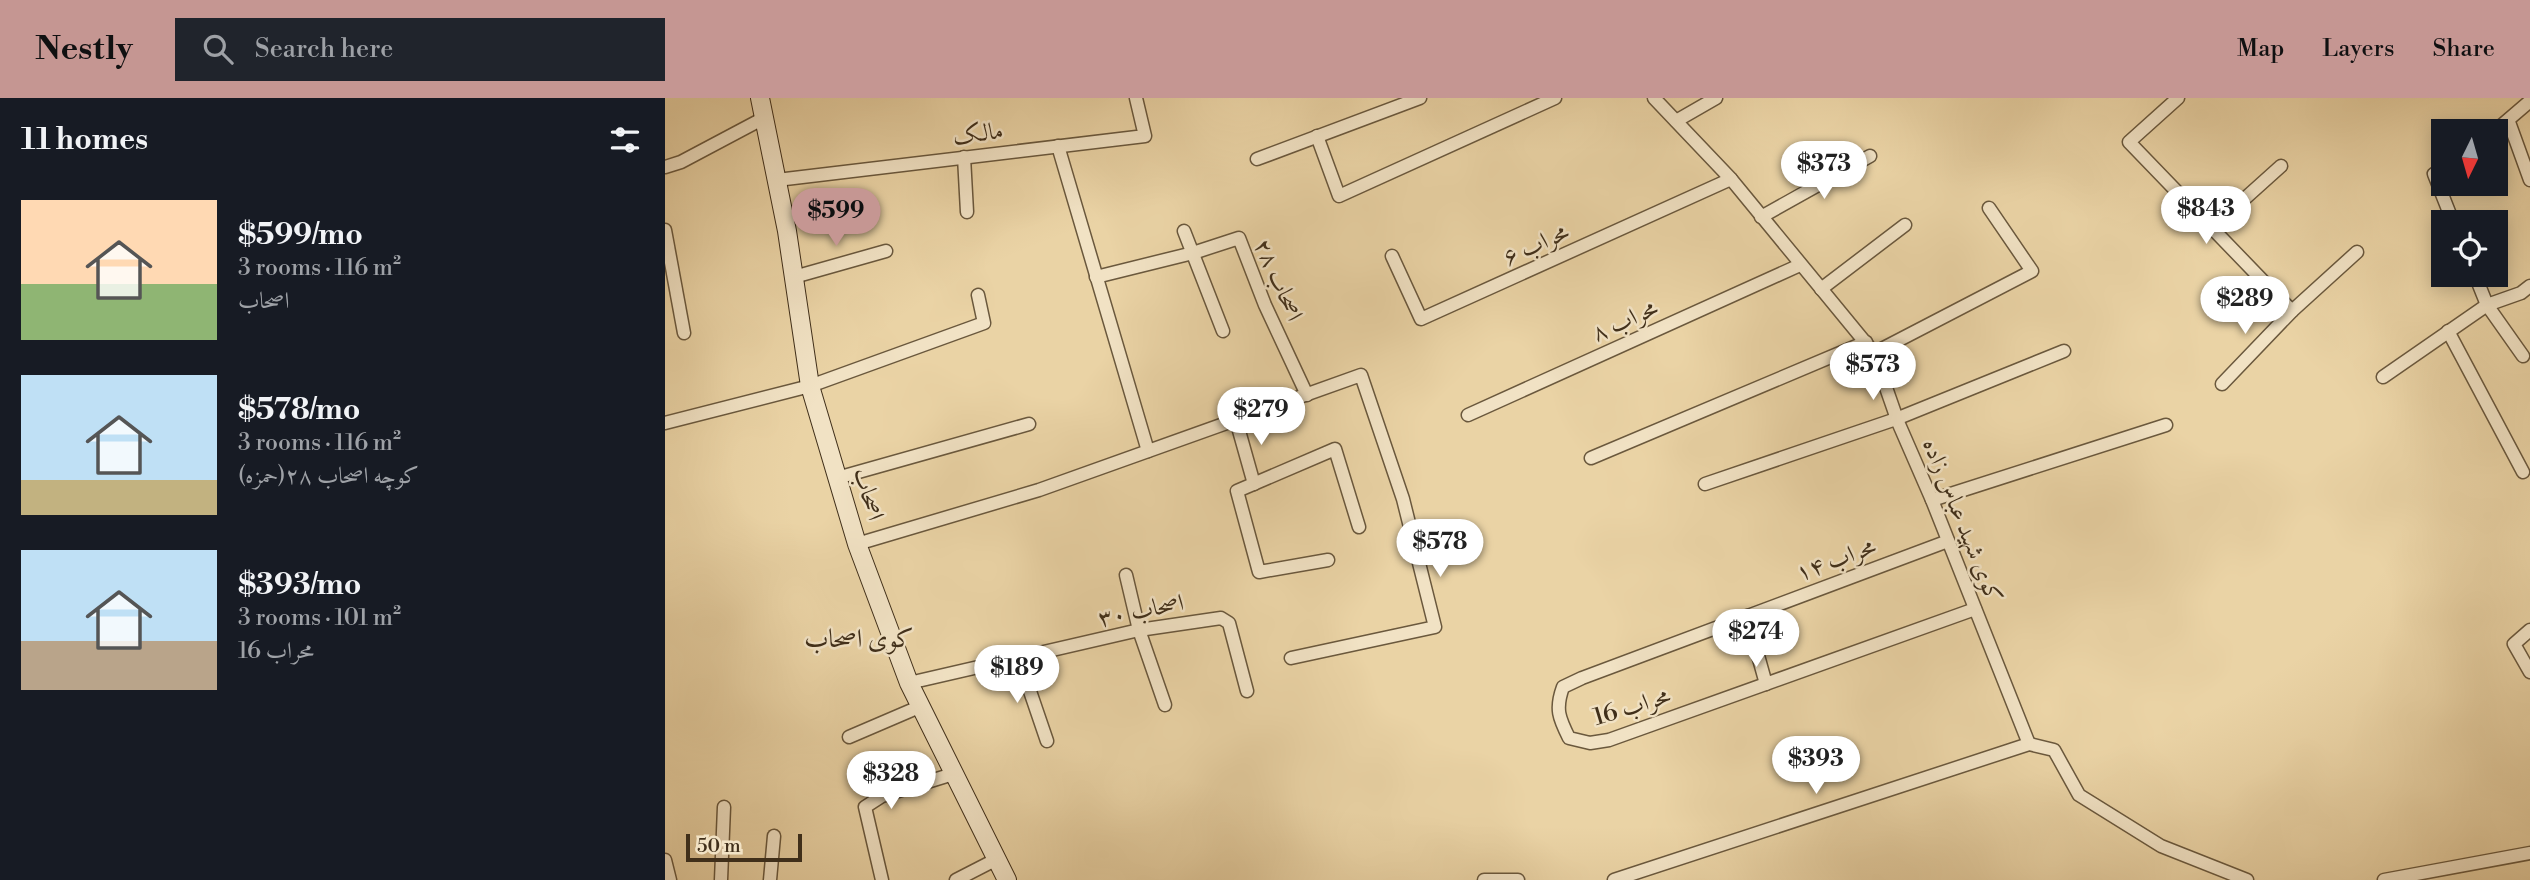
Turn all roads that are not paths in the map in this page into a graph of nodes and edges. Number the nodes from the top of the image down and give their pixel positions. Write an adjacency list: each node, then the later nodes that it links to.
1 (760, 98): 9 (main road, اصحاب)
2 (1136, 98): 13 (street, مالک)
3 (1420, 98): 12 (street)
4 (1555, 98): 12 (street)
5 (1654, 98): 10 (street, کوی شهید عباس زاده)
6 (1716, 98): 10 (street)
7 (2178, 98): 26 (street)
8 (2530, 101): 11 (street)
9 (764, 118): 18 (street); 20 (main road, اصحاب)
10 (1676, 121): 19 (street, کوی شهید عباس زاده)
11 (2509, 122): 21 (street)
12 (1317, 136): 16 (street)
13 (1058, 146): 15 (street, مالک); 34 (street)
14 (1870, 156): 24 (street)
15 (964, 157): 20 (street, مالک); 23 (street)
16 (1257, 159)
17 (2281, 166): 26 (street)
18 (665, 167)
19 (1731, 179): 24 (street, کوی شهید عباس زاده); 32 (street, محراب ۶)
20 (777, 180): 35 (main road, اصحاب)
21 (2530, 180)
22 (1989, 208): 47 (street)
23 (967, 212)
24 (1761, 217): 33 (street, کوی شهید عباس زاده)
25 (1905, 225): 38 (street)
26 (2212, 228): 41 (street)
27 (665, 230): 44 (street)
28 (1184, 231): 31 (street)
29 (886, 251): 35 (street)
30 (2357, 252): 41 (street)
31 (1193, 254): 34 (street, اصحاب ۲۸); 42 (street); 52 (street, اصحاب ۲۸)
32 (1392, 256)
33 (1800, 265): 38 (street, کوی شهید عباس زاده); 53 (street, محراب ۸)
34 (1096, 276): 59 (street)
35 (794, 277): 51 (main road, اصحاب)
36 (2530, 286): 40 (street)
37 (2480, 287): 40 (street)
38 (1821, 289): 45 (street, کوی شهید عباس زاده)
39 (978, 295): 51 (street)
40 (2487, 304): 43 (street); 48 (street)
41 (2292, 311): 50 (street)
42 (1223, 331)
43 (2448, 331): 49 (street); 61 (street)
44 (684, 333)
45 (1865, 342): 47 (street, کوی شهید عباس زاده); 60 (street)
46 (2064, 351): 54 (street)
47 (1874, 353): 54 (street, کوی شهید عباس زاده)
48 (2523, 356)
49 (2383, 377)
50 (2222, 384)
51 (810, 386): 56 (street); 62 (main road, اصحاب)
52 (1307, 394): 55 (street); 75 (street)
53 (1468, 415)
54 (1896, 419): 64 (street); 65 (street, کوی شهید عباس زاده)
55 (1236, 420): 59 (street); 63 (street)
56 (665, 423)
57 (1029, 424): 62 (street)
58 (2166, 425): 65 (street)
59 (1148, 451): 68 (street)
60 (1591, 458)
61 (2523, 472)
62 (837, 478): 68 (main road, اصحاب)
63 (1254, 484): 66 (street); 69 (street)
64 (1705, 484)
65 (1932, 500): 67 (street, کوی شهید عباس زاده)
66 (1359, 527)
67 (1948, 541): 71 (street, کوی شهید عباس زاده); 72 (street, محراب ۱۴)
68 (857, 544): 79 (main road, اصحاب)
69 (1328, 560)
70 (1126, 575): 73 (street)
71 (1975, 609): 80 (street, محراب 16); 86 (street, کوی شهید عباس زاده)
72 (1747, 616): 78 (street, محراب ۱۴); 80 (street)
73 (1139, 630): 76 (street, اصحاب ۳۰); 81 (street, اصحاب ۳۰); 82 (street)
74 (2530, 630): 77 (street)
75 (1291, 658)
76 (1019, 659): 79 (street, اصحاب ۳۰); 85 (street)
77 (2530, 672)
78 (1582, 678): 80 (street, محراب 16)
79 (909, 683): 83 (main road, اصحاب)
80 (1766, 684)
81 (1247, 691)
82 (1165, 705)
83 (919, 707): 84 (street); 87 (main road, اصحاب)
84 (849, 737)
85 (1047, 741)
86 (2029, 744): 101 (street); 102 (street)
87 (953, 774): 92 (main road, اصحاب); 96 (street)
88 (724, 807): 94 (street)
89 (773, 836): 95 (street)
90 (2530, 853): 103 (street)
91 (665, 860): 93 (street)
92 (995, 860): 97 (street); 98 (main road, اصحاب)
93 (670, 880)
94 (721, 880)
95 (770, 880)
96 (882, 880)
97 (956, 880)
98 (1007, 880)
99 (1484, 880): 100 (street)
100 (1518, 880)
101 (1614, 880)
102 (2247, 880)
103 (2384, 880)

